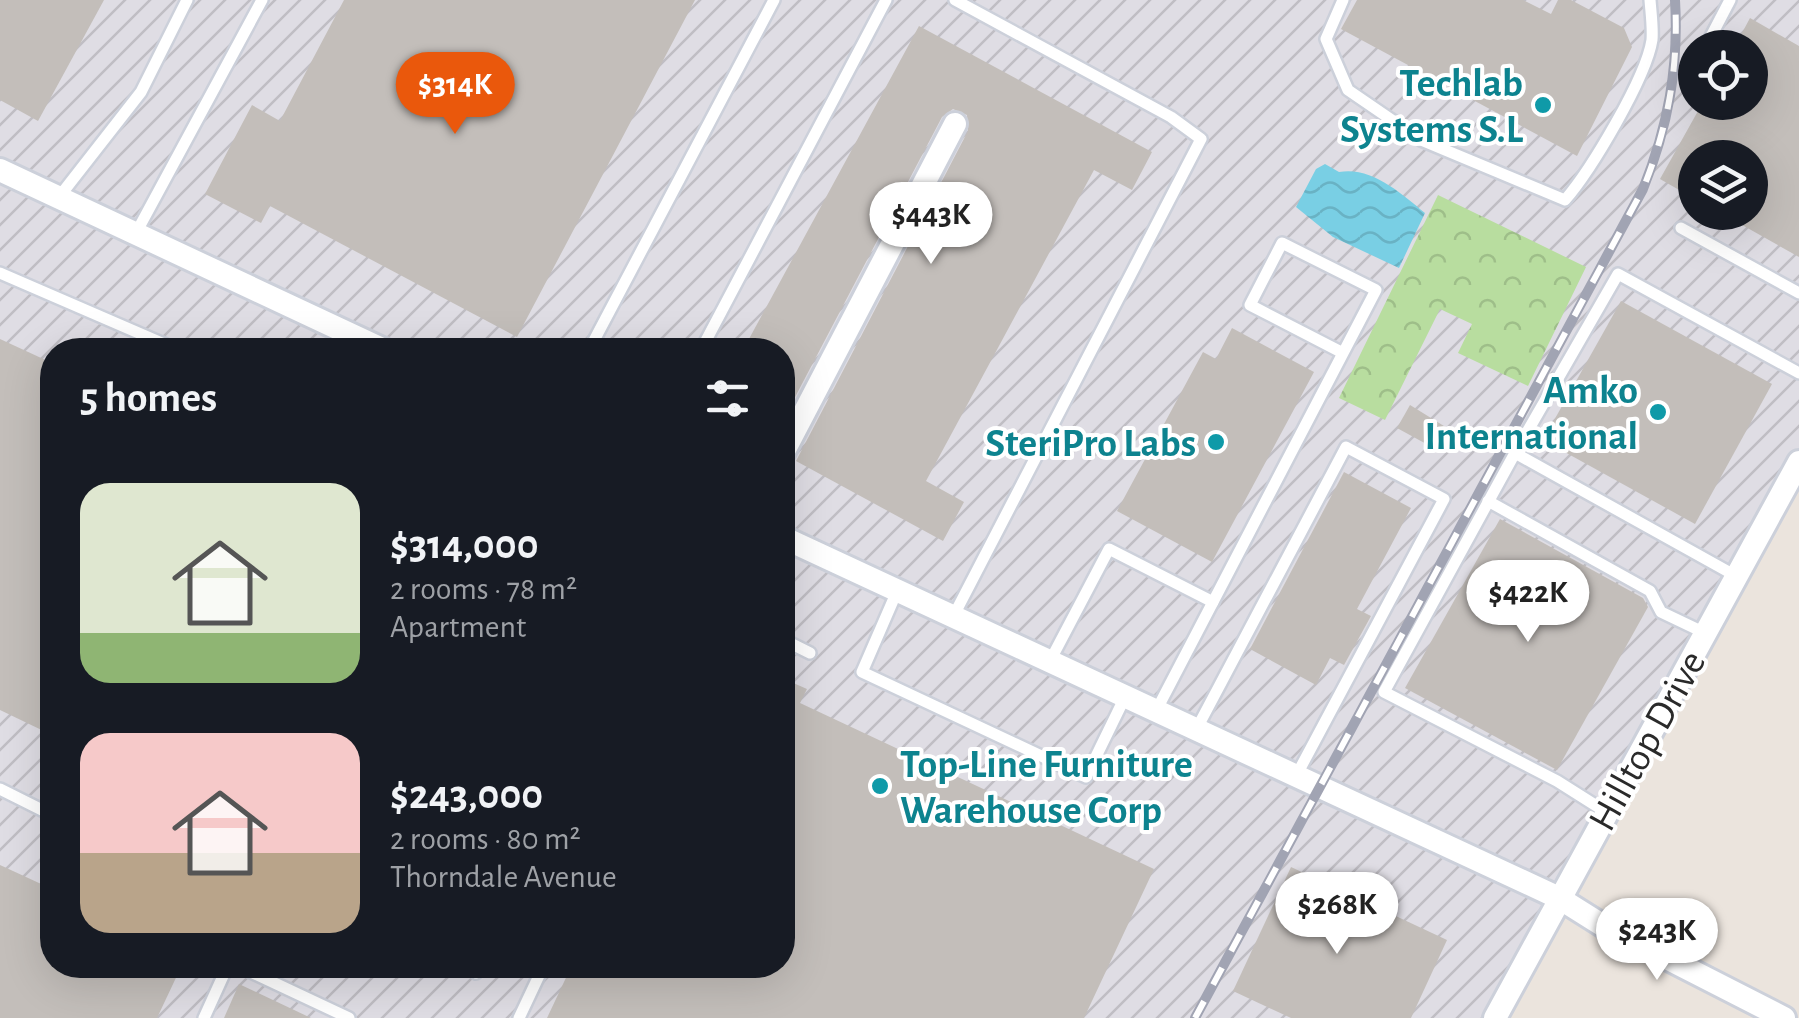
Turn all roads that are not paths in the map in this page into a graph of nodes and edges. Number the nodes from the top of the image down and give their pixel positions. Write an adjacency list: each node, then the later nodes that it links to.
1 (187, 0): 12 (lane)
2 (262, 0): 14 (lane)
3 (774, 0): 19 (lane)
4 (886, 0): 20 (lane)
5 (955, 0): 31 (lane)
6 (1343, 0): 7 (lane)
7 (1650, 0)
8 (1730, 0): 9 (lane)
9 (1714, 30)
10 (955, 124): 23 (street)
11 (0, 170): 12 (street)
12 (58, 197): 14 (street)
13 (1685, 230): 16 (lane)
14 (136, 233): 18 (street)
15 (0, 273): 17 (lane)
16 (1799, 293)
17 (150, 338)
18 (359, 338)
19 (595, 338)
20 (707, 338)
21 (1343, 353): 21 (lane); 30 (lane)
22 (1799, 373): 24 (lane)
23 (795, 429)
24 (1515, 452): 26 (lane); 28 (lane)
25 (1799, 462): 28 (street, Hilltop Drive)
26 (1488, 501): 32 (lane); 42 (lane)
27 (795, 543): 29 (street)
28 (1736, 576): 32 (street, Hilltop Drive)
29 (898, 590): 31 (street); 36 (lane)
30 (1212, 602): 35 (lane); 37 (lane)
31 (954, 616): 35 (street)
32 (1704, 634): 42 (street, Hilltop Drive)
33 (795, 645): 34 (lane)
34 (810, 652)
35 (1050, 661): 36 (street)
36 (1125, 698): 37 (street)
37 (1156, 712): 38 (street)
38 (1196, 730): 39 (street); 39 (lane)
39 (1295, 778): 43 (street)
40 (0, 789): 41 (lane)
41 (40, 809)
42 (1606, 812): 43 (street, Hilltop Drive)
43 (1559, 898): 50 (street, Hilltop Drive); 51 (street)
44 (225, 978): 47 (lane)
45 (261, 978): 48 (lane)
46 (538, 978): 49 (lane)
47 (204, 1018)
48 (349, 1018)
49 (519, 1018)
50 (1495, 1018)
51 (1784, 1018)

